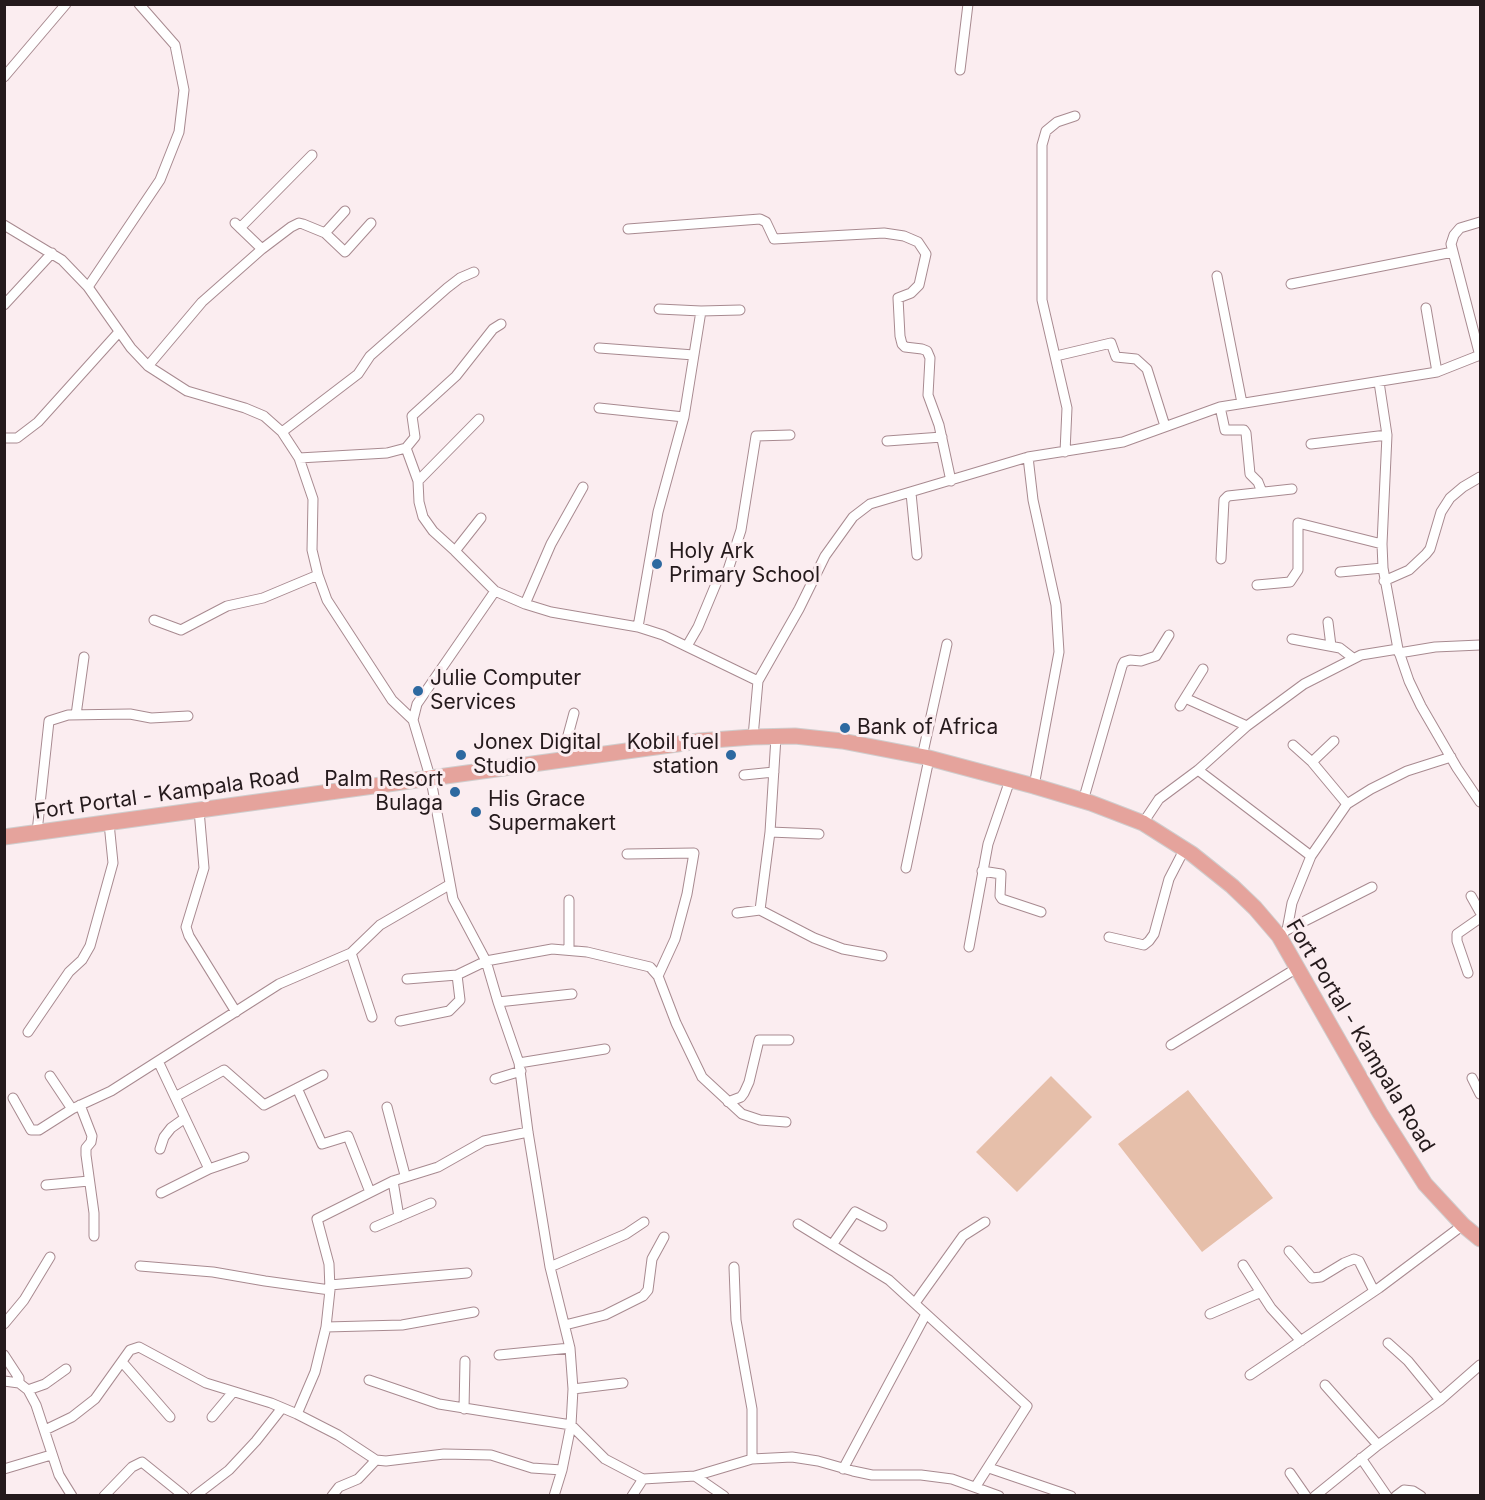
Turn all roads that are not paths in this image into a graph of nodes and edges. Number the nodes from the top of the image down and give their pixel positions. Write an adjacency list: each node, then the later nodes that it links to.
1 (66, 4): 5 (street)
2 (139, 4): 20 (street)
3 (968, 4): 4 (street)
4 (960, 70)
5 (4, 77)
6 (1075, 117): 30 (street)
7 (312, 155): 14 (street)
8 (345, 211): 13 (street)
9 (1480, 222): 15 (street)
10 (370, 223): 13 (street)
11 (4, 225): 16 (street)
12 (628, 229): 44 (street)
13 (325, 233): 14 (street)
14 (262, 249): 32 (street)
15 (1453, 252): 19 (street); 31 (street)
16 (52, 253): 20 (street); 21 (street)
17 (474, 272): 41 (street)
18 (1217, 276): 35 (street)
19 (1291, 284)
20 (88, 287): 27 (street)
21 (4, 305)
22 (1426, 308): 33 (street)
23 (659, 309): 25 (street)
24 (741, 310): 25 (street)
25 (700, 311): 29 (street)
26 (501, 324): 48 (street)
27 (119, 332): 32 (street); 45 (street)
28 (599, 348): 29 (street)
29 (694, 355): 38 (street)
30 (1056, 356): 40 (street); 49 (street)
31 (1480, 356): 33 (street)
32 (148, 366): 41 (street)
33 (1437, 372): 34 (street)
34 (1378, 382): 35 (street); 43 (street)
35 (1242, 403): 36 (street)
36 (1220, 407): 40 (street); 57 (street)
37 (599, 408): 38 (street)
38 (684, 417): 73 (street)
39 (479, 419): 54 (street)
40 (1165, 426): 49 (street)
41 (282, 432): 51 (street)
42 (790, 435): 78 (street)
43 (1387, 435): 47 (street); 60 (street)
44 (942, 436): 46 (street); 53 (street)
45 (4, 438)
46 (887, 441)
47 (1311, 444)
48 (406, 448): 51 (street); 54 (street)
49 (1065, 452): 50 (street)
50 (1028, 457): 53 (street); 103 (street)
51 (299, 458): 66 (street)
52 (1480, 477): 67 (street)
53 (951, 481): 58 (street)
54 (418, 482): 61 (street)
55 (583, 487): 70 (street)
56 (1292, 489): 57 (street)
57 (1262, 492): 63 (street)
58 (911, 493): 62 (street); 84 (street)
59 (481, 518): 61 (street)
60 (1382, 544): 64 (street); 68 (street)
61 (455, 550): 69 (street)
62 (917, 555)
63 (1221, 559)
64 (1383, 568): 65 (street); 67 (street)
65 (1340, 572)
66 (318, 575): 71 (street); 88 (street)
67 (1384, 581): 80 (street)
68 (1257, 585)
69 (495, 591): 70 (street); 88 (street)
70 (525, 604): 73 (street)
71 (154, 620)
72 (1328, 622): 79 (street)
73 (638, 627): 78 (street)
74 (1169, 635): 104 (street)
75 (1292, 639): 79 (street)
76 (946, 644): 95 (street)
77 (1480, 645): 80 (street)
78 (687, 646): 84 (street)
79 (1331, 646): 82 (street)
80 (1398, 651): 82 (street); 94 (street)
81 (84, 657): 86 (street)
82 (1353, 658): 89 (street)
83 (1203, 669): 89 (street)
84 (758, 681): 90 (street)
85 (574, 713): 96 (street)
86 (76, 715): 87 (street); 110 (street)
87 (188, 716)
88 (413, 720): 101 (street)
89 (1247, 726): 98 (street)
90 (753, 736): 91 (main road, Fort Portal - Kampala Road); 96 (main road, Fort Portal - Kampala Road)
91 (776, 737): 95 (main road, Fort Portal - Kampala Road); 99 (street)
92 (1335, 741): 97 (street)
93 (1293, 746): 97 (street)
94 (1451, 757): 105 (street); 106 (street)
95 (926, 758): 102 (main road, Fort Portal - Kampala Road); 117 (street)
96 (561, 761): 101 (main road, Fort Portal - Kampala Road)
97 (1312, 762): 106 (street)
98 (1198, 770): 109 (street); 116 (street)
99 (774, 772): 100 (street); 111 (street)
100 (744, 776)
101 (431, 780): 107 (main road, Fort Portal - Kampala Road); 119 (street)
102 (1010, 780): 103 (main road, Fort Portal - Kampala Road); 118 (street)
103 (1034, 786): 104 (main road, Fort Portal - Kampala Road)
104 (1083, 801): 109 (main road, Fort Portal - Kampala Road)
105 (1480, 801)
106 (1347, 804): 116 (street)
107 (200, 810): 108 (main road, Fort Portal - Kampala Road); 142 (street)
108 (109, 823): 110 (main road, Fort Portal - Kampala Road); 145 (street)
109 (1143, 823): 114 (main road, Fort Portal - Kampala Road)
110 (37, 832): 113 (main road, Fort Portal - Kampala Road)
111 (770, 832): 112 (street); 123 (street)
112 (819, 834)
113 (4, 837)
114 (1184, 850): 128 (main road, Fort Portal - Kampala Road); 129 (street)
115 (627, 854): 138 (street)
116 (1311, 856): 128 (street)
117 (906, 868)
118 (982, 871): 124 (street); 130 (street)
119 (449, 885): 132 (street); 134 (street)
120 (1372, 887): 128 (street)
121 (1471, 896): 125 (street)
122 (569, 900): 131 (street)
123 (760, 910): 126 (street); 133 (street)
124 (1041, 912)
125 (1480, 912)
126 (737, 914)
127 (1480, 918): 136 (street)
128 (1283, 933): 135 (main road, Fort Portal - Kampala Road)
129 (1109, 937)
130 (969, 947)
131 (569, 950): 134 (street); 138 (street)
132 (351, 953): 142 (street); 143 (street)
133 (882, 956)
134 (486, 961): 137 (street); 141 (street)
135 (1297, 968): 147 (street); 179 (main road, Fort Portal - Kampala Road)
136 (1468, 973)
137 (457, 975): 139 (street); 144 (street)
138 (658, 976): 159 (street)
139 (407, 979)
140 (572, 994): 141 (street)
141 (498, 1002): 150 (street)
142 (236, 1012): 149 (street)
143 (372, 1017)
144 (400, 1021)
145 (28, 1032)
146 (789, 1040): 159 (street)
147 (1171, 1045)
148 (605, 1049): 150 (street)
149 (158, 1061): 157 (street); 160 (street)
150 (520, 1067): 154 (street); 164 (street)
151 (323, 1075): 155 (street)
152 (50, 1076): 160 (street)
153 (1472, 1078): 156 (street)
154 (495, 1079)
155 (297, 1088): 157 (street); 172 (street)
156 (1480, 1094)
157 (175, 1097): 162 (street)
158 (13, 1098): 160 (street)
159 (728, 1102): 163 (street)
160 (76, 1107): 169 (street)
161 (387, 1107): 168 (street)
162 (185, 1118): 165 (street); 167 (street)
163 (786, 1122)
164 (528, 1132): 168 (street); 190 (street)
165 (160, 1149)
166 (244, 1157): 167 (street)
167 (209, 1169): 173 (street)
168 (405, 1175): 170 (street)
169 (89, 1181): 171 (street); 182 (street)
170 (393, 1181): 172 (street); 175 (street)
171 (46, 1185)
172 (370, 1192): 193 (street)
173 (161, 1193)
174 (431, 1203): 175 (street)
175 (399, 1217): 181 (street)
176 (644, 1222): 190 (street)
177 (986, 1222): 196 (street)
178 (798, 1224): 185 (street)
179 (1463, 1225): 184 (main road, Fort Portal - Kampala Road); 194 (street)
180 (882, 1226): 185 (street)
181 (375, 1227)
182 (94, 1236)
183 (664, 1237): 201 (street)
184 (1480, 1239)
185 (832, 1245): 196 (street)
186 (1289, 1251): 194 (street)
187 (50, 1257): 200 (street)
188 (1243, 1265): 195 (street)
189 (141, 1266): 193 (street)
190 (550, 1267): 201 (street)
191 (734, 1267): 232 (street)
192 (467, 1273): 193 (street)
193 (330, 1287): 202 (street)
194 (1374, 1291): 203 (street)
195 (1260, 1293): 199 (street); 203 (street)
196 (915, 1303): 198 (street)
197 (474, 1312): 202 (street)
198 (926, 1314): 234 (street); 235 (street)
199 (1210, 1314)
200 (4, 1324)
201 (565, 1326): 205 (street)
202 (326, 1327): 224 (street)
203 (1301, 1341): 212 (street)
204 (1388, 1343): 221 (street)
205 (570, 1348): 207 (street); 218 (street)
206 (4, 1355): 215 (street)
207 (499, 1355)
208 (465, 1361): 223 (street)
209 (123, 1363): 220 (street); 226 (street); 228 (street)
210 (1480, 1365): 221 (street)
211 (66, 1369): 219 (street)
212 (1251, 1375)
213 (369, 1380): 223 (street)
214 (4, 1381): 215 (street)
215 (19, 1383): 219 (street)
216 (623, 1383): 218 (street)
217 (1325, 1385): 229 (street)
218 (573, 1389): 227 (street)
219 (28, 1390): 228 (street)
220 (232, 1392): 222 (street); 225 (street)
221 (1440, 1400): 229 (street)
222 (282, 1408): 224 (street); 246 (street)
223 (464, 1409): 227 (street)
224 (297, 1414): 233 (street)
225 (212, 1417)
226 (170, 1418)
227 (571, 1425): 237 (street); 240 (street)
228 (45, 1430): 230 (street)
229 (1378, 1445): 231 (street)
230 (51, 1455): 236 (street); 243 (street)
231 (1361, 1458): 253 (street); 254 (street)
232 (752, 1459): 234 (street); 239 (street)
233 (376, 1460): 237 (street); 247 (street)
234 (843, 1468): 241 (street)
235 (989, 1468): 241 (street); 251 (street)
236 (4, 1469)
237 (562, 1470): 248 (street)
238 (1290, 1473): 252 (street)
239 (694, 1476): 240 (street); 250 (street)
240 (643, 1479): 249 (street)
241 (976, 1486): 242 (street)
242 (995, 1495)
243 (72, 1496)
244 (104, 1496): 245 (street)
245 (184, 1496)
246 (195, 1496)
247 (332, 1496)
248 (554, 1496)
249 (632, 1496)
250 (724, 1496)
251 (1071, 1496)
252 (1306, 1496)
253 (1314, 1496)
254 (1387, 1496)
255 (1396, 1496): 256 (street)
256 (1421, 1496)

